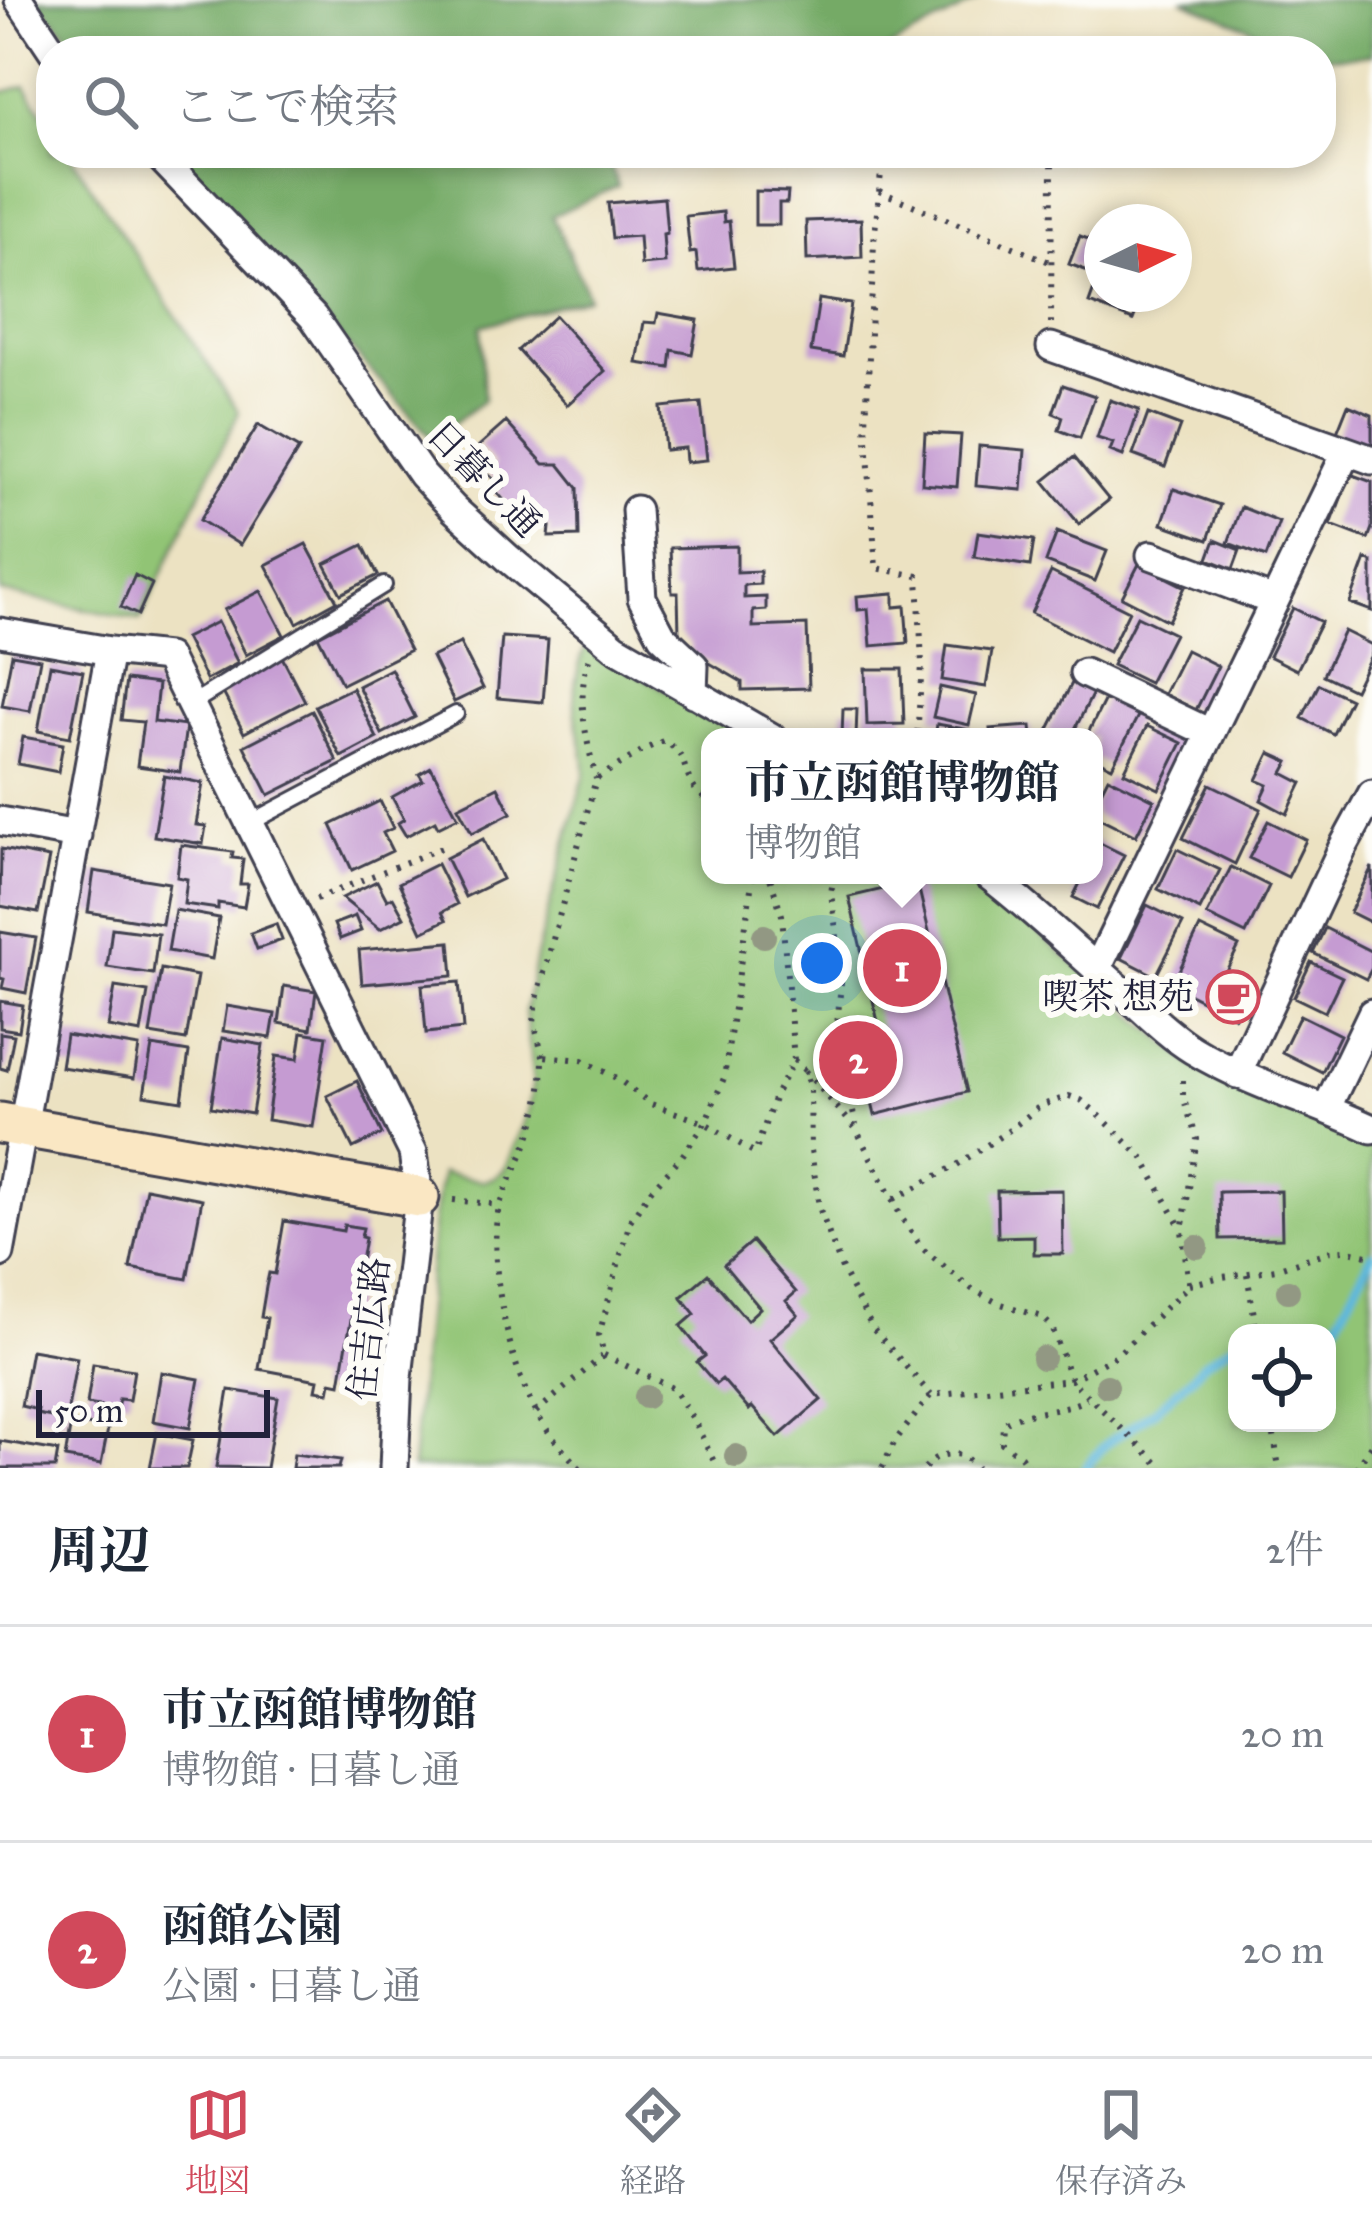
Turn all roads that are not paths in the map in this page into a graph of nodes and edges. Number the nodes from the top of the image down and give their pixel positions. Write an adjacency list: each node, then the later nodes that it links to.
1 (19, 0): 2 (street)
2 (43, 36)
3 (170, 168): 13 (street, 日暮し通)
4 (1051, 347): 5 (street)
5 (1359, 455): 9 (street)
6 (636, 510): 13 (street)
7 (1151, 554): 9 (street)
8 (384, 586): 14 (lane)
9 (1274, 601): 17 (street)
10 (0, 632): 11 (street)
11 (110, 651): 14 (street, 住吉広路); 21 (street)
12 (1084, 673): 17 (street)
13 (693, 694): 16 (street, 日暮し通)
14 (191, 704): 20 (street, 住吉広路)
15 (455, 713): 20 (lane)
16 (755, 728)
17 (1210, 733): 23 (street)
18 (1372, 794): 25 (street)
19 (0, 821): 21 (street)
20 (248, 824): 29 (street, 住吉広路)
21 (76, 835): 27 (street)
22 (1000, 884): 23 (street)
23 (1097, 969): 25 (street)
24 (1372, 1013): 26 (street)
25 (1237, 1074): 26 (street)
26 (1327, 1107): 28 (street)
27 (12, 1125): 29 (street); 30 (street)
28 (1372, 1129)
29 (419, 1197): 31 (street, 住吉広路)
30 (0, 1253)
31 (394, 1468)

